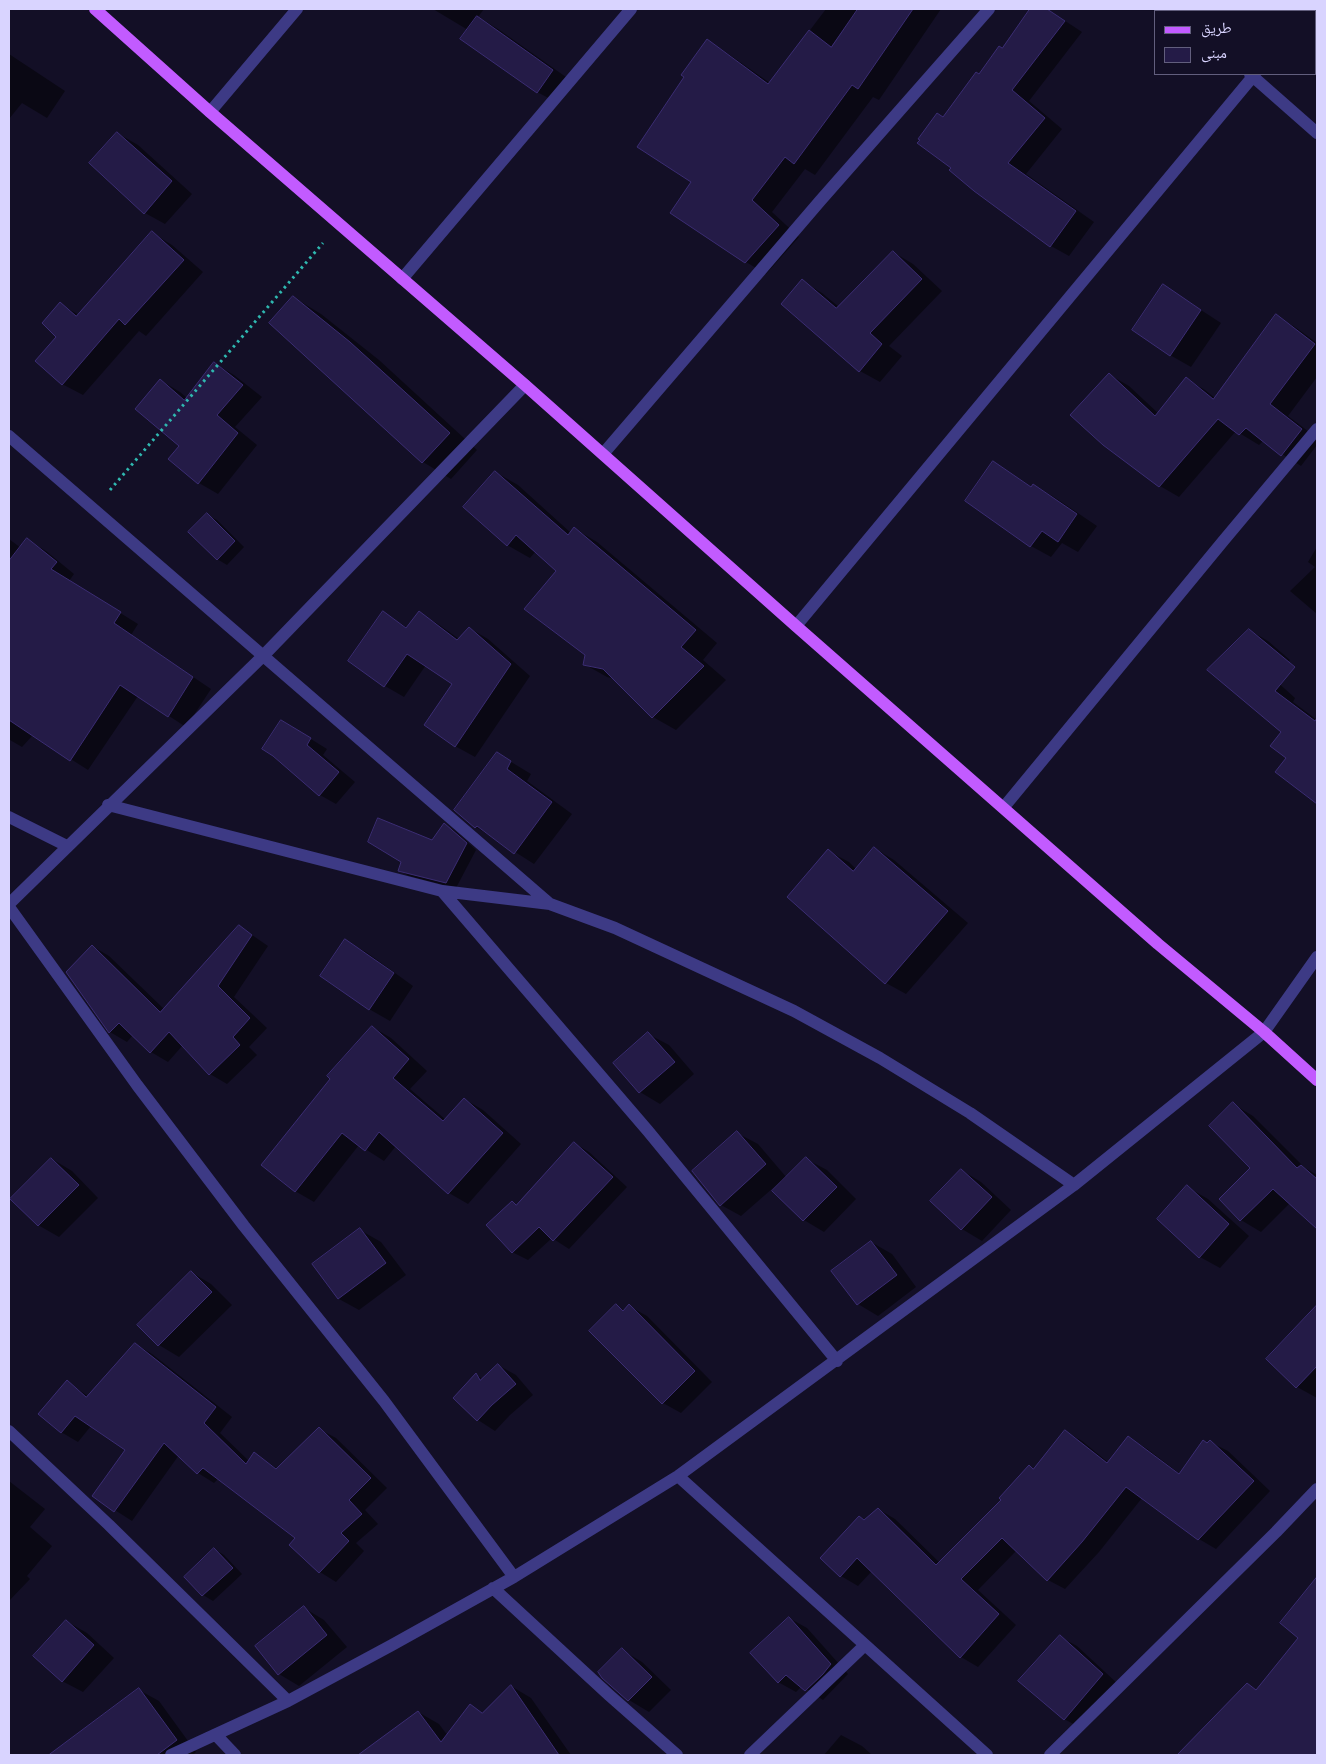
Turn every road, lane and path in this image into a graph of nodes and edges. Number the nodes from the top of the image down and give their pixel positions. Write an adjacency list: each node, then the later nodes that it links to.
1 (95, 9): 6 (main road)
2 (297, 9): 6 (street)
3 (631, 9): 9 (street)
4 (989, 9): 13 (street)
5 (1253, 75): 7 (street); 15 (street)
6 (210, 112): 8 (main road)
7 (1317, 133)
8 (339, 224): 9 (main road); 14 (path)
9 (402, 279): 10 (main road)
10 (525, 384): 13 (main road); 16 (street)
11 (1317, 429): 18 (street)
12 (9, 436): 14 (street)
13 (603, 454): 15 (main road)
14 (93, 509): 16 (street)
15 (796, 626): 18 (main road)
16 (264, 655): 17 (street); 22 (street)
17 (108, 805): 20 (street); 21 (street)
18 (1004, 807): 25 (main road)
19 (9, 817): 20 (street)
20 (67, 846): 23 (street)
21 (442, 890): 22 (street); 28 (street)
22 (550, 904): 27 (street)
23 (9, 906): 32 (street)
24 (1317, 957): 25 (street)
25 (1264, 1032): 26 (main road); 27 (street)
26 (1317, 1080)
27 (1074, 1185): 28 (street)
28 (837, 1361): 30 (street)
29 (9, 1431): 35 (street)
30 (678, 1476): 32 (street); 34 (street)
31 (1317, 1489): 42 (street)
32 (514, 1577): 33 (street)
33 (493, 1588): 35 (street); 39 (street)
34 (865, 1645): 40 (street); 41 (street)
35 (288, 1701): 36 (street)
36 (216, 1734): 37 (street); 38 (street)
37 (171, 1755)
38 (235, 1755)
39 (677, 1755)
40 (750, 1755)
41 (987, 1755)
42 (1050, 1755)

